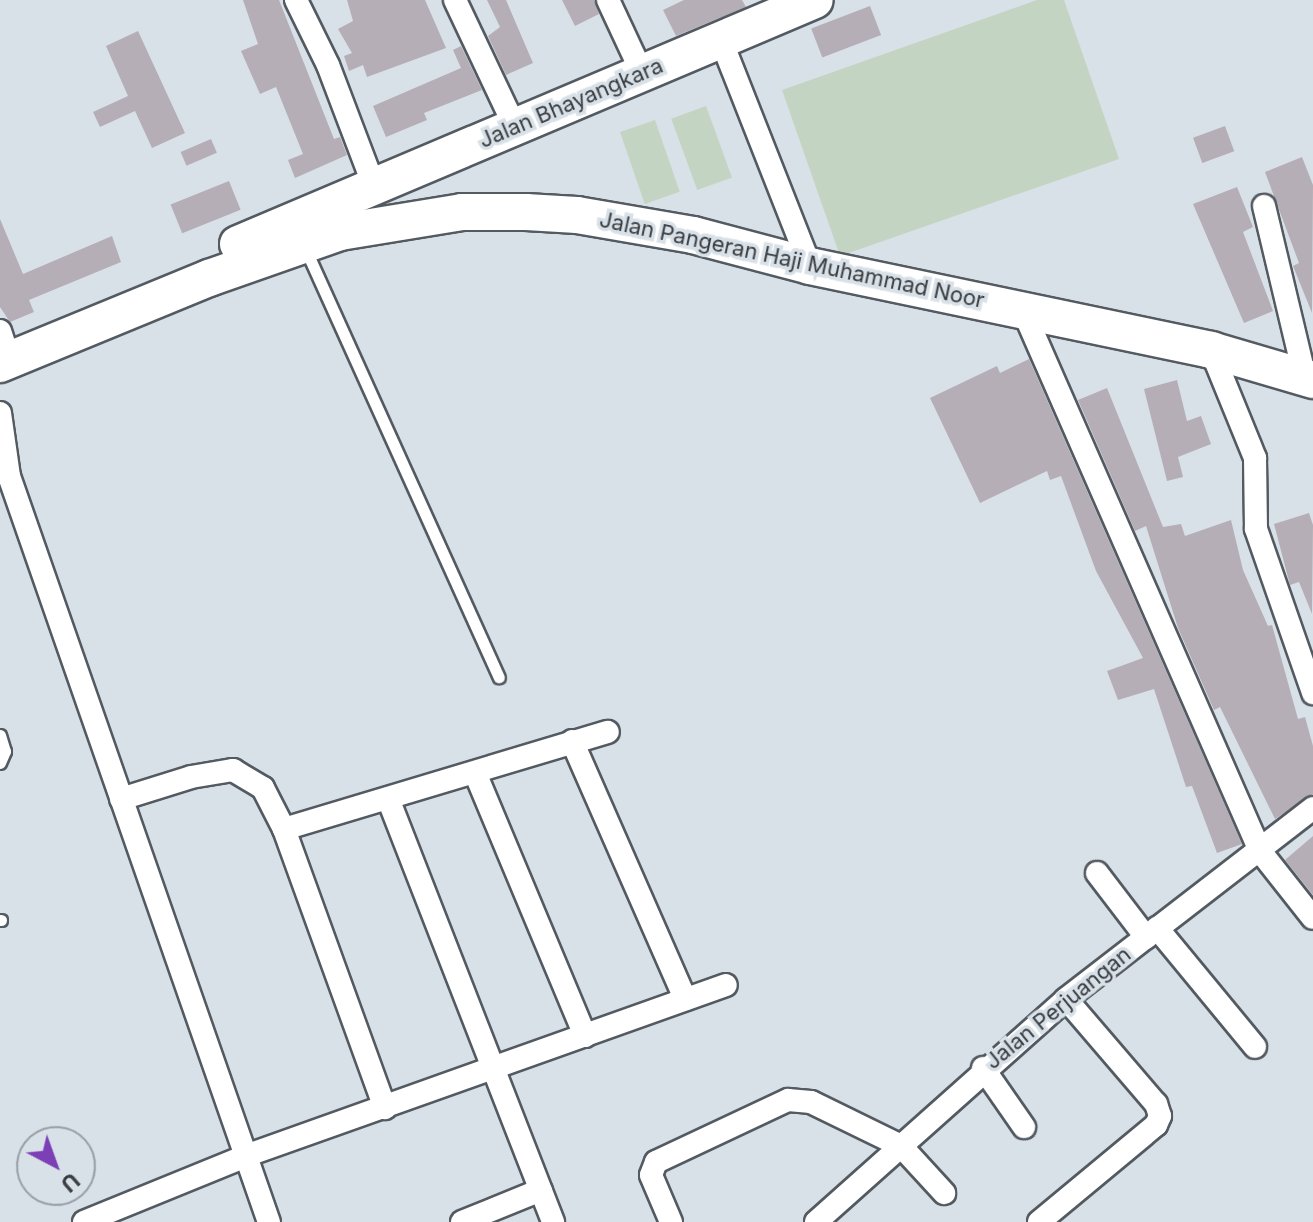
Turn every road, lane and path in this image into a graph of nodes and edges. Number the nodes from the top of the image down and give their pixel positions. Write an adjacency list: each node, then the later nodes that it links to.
1 (296, 0): 8 (street)
2 (455, 0): 7 (street)
3 (608, 0): 6 (street)
4 (815, 0): 5 (main road, Jalan Bhayangkara)
5 (721, 40): 6 (main road, Jalan Bhayangkara); 12 (street)
6 (642, 73): 7 (main road, Jalan Bhayangkara)
7 (515, 127): 8 (main road, Jalan Bhayangkara)
8 (374, 186): 9 (main road, Jalan Bhayangkara)
9 (327, 205): 14 (main road, Jalan Pangeran Haji Muhammad Noor)
10 (1264, 206): 16 (street)
11 (303, 244): 12 (main road, Jalan Pangeran Haji Muhammad Noor); 14 (main road, Jalan Pangeran Haji Muhammad Noor); 19 (lane)
12 (810, 266): 13 (main road, Jalan Pangeran Haji Muhammad Noor)
13 (1022, 308): 15 (main road, Jalan Pangeran Haji Muhammad Noor); 30 (street)
14 (1, 347)
15 (1211, 350): 16 (main road, Jalan Pangeran Haji Muhammad Noor); 20 (street)
16 (1309, 379)
17 (0, 413): 18 (street)
18 (4, 470): 26 (street)
19 (499, 677)
20 (1313, 693)
21 (608, 732): 23 (street)
22 (0, 735): 24 (lane)
23 (572, 741): 25 (street); 35 (street)
24 (0, 763)
25 (476, 775): 27 (street); 37 (street)
26 (121, 799): 29 (street); 44 (street)
27 (389, 801): 29 (street); 40 (street)
28 (1313, 808): 30 (street, Jalan Perjuangan)
29 (284, 829): 41 (street)
30 (1260, 851): 32 (street); 33 (street, Jalan Perjuangan)
31 (1097, 873): 33 (street)
32 (1313, 918)
33 (1151, 932): 36 (street, Jalan Perjuangan); 38 (street)
34 (726, 985): 35 (street)
35 (685, 999): 37 (street)
36 (1066, 999): 39 (street, Jalan Perjuangan); 47 (street)
37 (585, 1036): 40 (street)
38 (1255, 1047)
39 (983, 1068): 42 (street); 43 (street, Jalan Perjuangan)
40 (493, 1070): 41 (street); 45 (street)
41 (385, 1108): 44 (street)
42 (1024, 1127)
43 (901, 1146): 46 (street); 52 (street); 53 (street, Jalan Perjuangan)
44 (248, 1155): 48 (street); 49 (street)
45 (541, 1190): 50 (street); 51 (street)
46 (944, 1193)
47 (1051, 1218)
48 (84, 1222)
49 (269, 1222)
50 (462, 1222)
51 (553, 1222)
52 (671, 1222)
53 (816, 1222)

